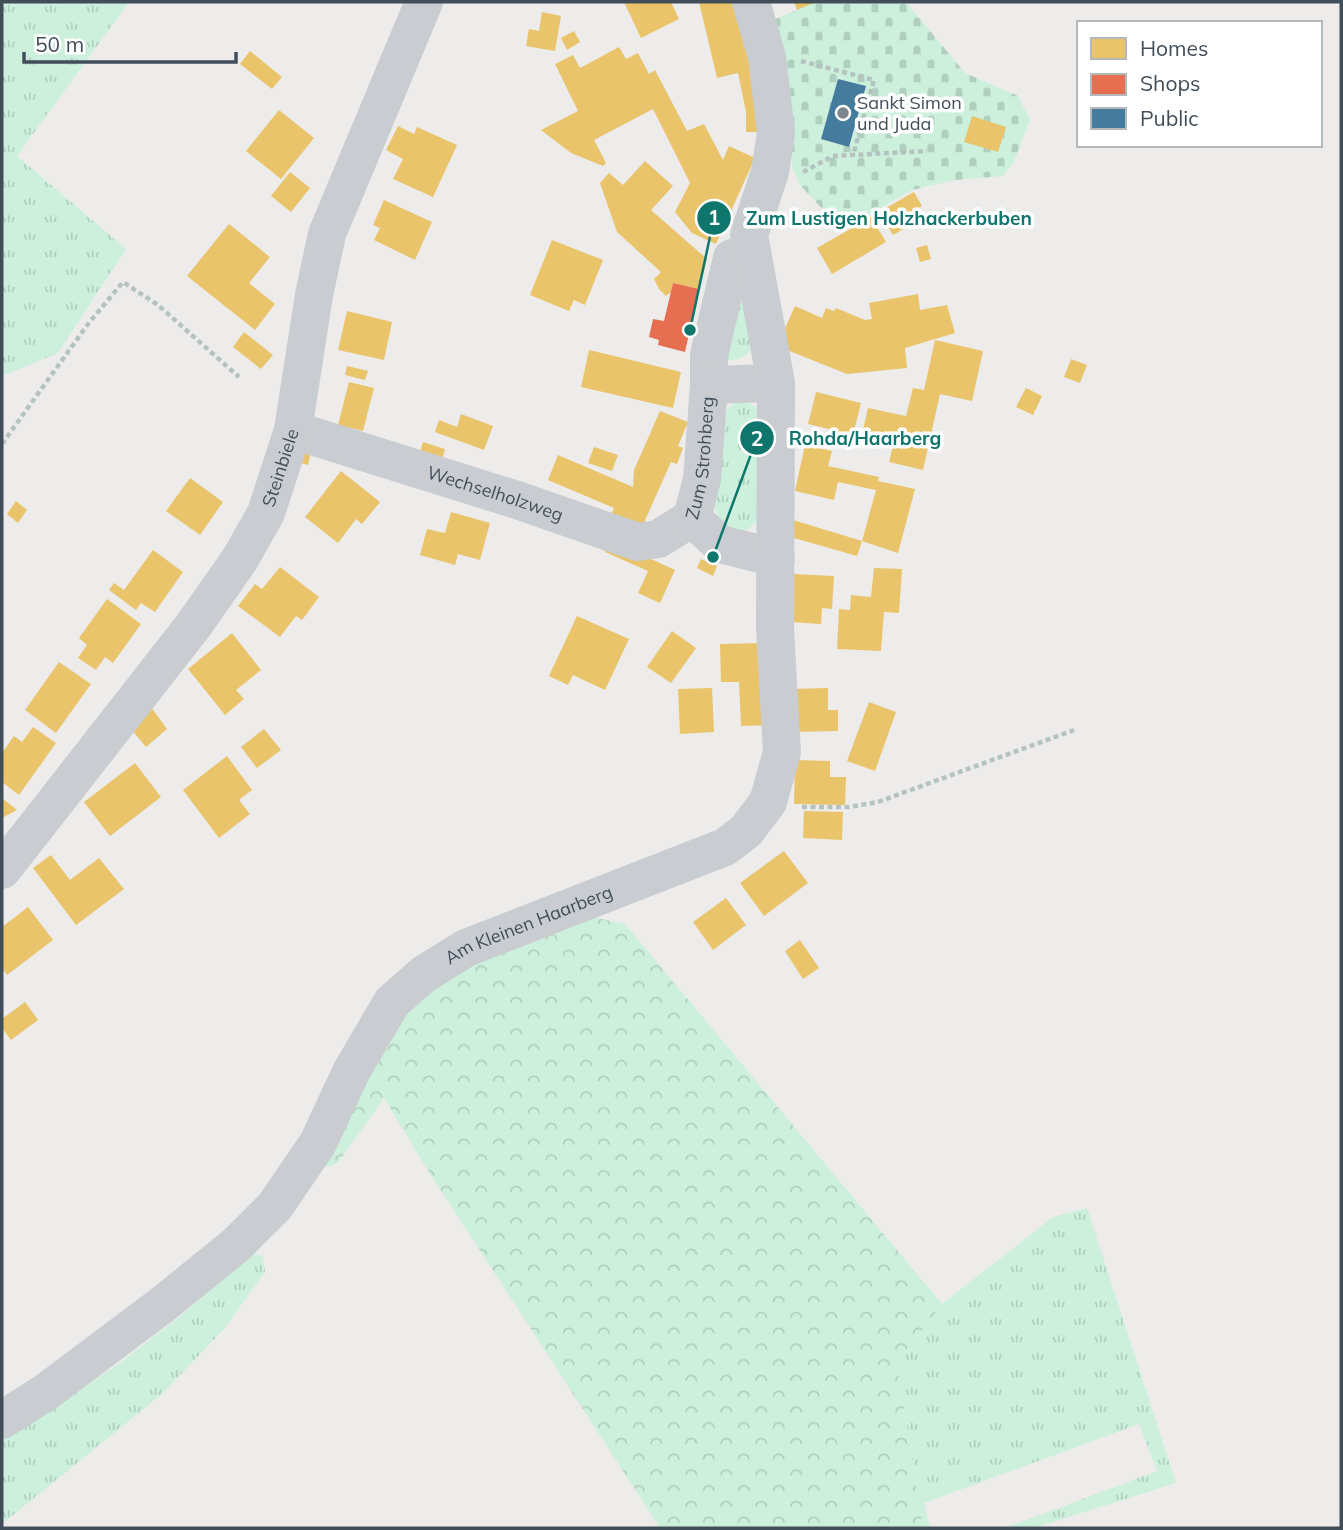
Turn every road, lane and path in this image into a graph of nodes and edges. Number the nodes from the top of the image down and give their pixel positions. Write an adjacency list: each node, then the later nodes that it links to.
1 (751, 2): 3 (street)
2 (418, 5): 11 (street, Steinbiele)
3 (767, 57): 5 (path); 7 (street)
4 (927, 151): 5 (path)
5 (853, 155): 6 (path)
6 (833, 156)
7 (753, 259): 9 (street); 10 (street, Zum Strohberg)
8 (239, 377): 12 (path)
9 (776, 383): 10 (street, Zum Strohberg); 14 (street)
10 (709, 385): 13 (street, Zum Strohberg)
11 (293, 430): 13 (street, Wechselholzweg); 17 (street, Steinbiele)
12 (2, 444)
13 (692, 518): 14 (street, Zum Strohberg)
14 (776, 558): 18 (street, Am Kleinen Haarberg)
15 (1074, 730): 16 (path)
16 (800, 807)
17 (2, 870)
18 (2, 1420)

